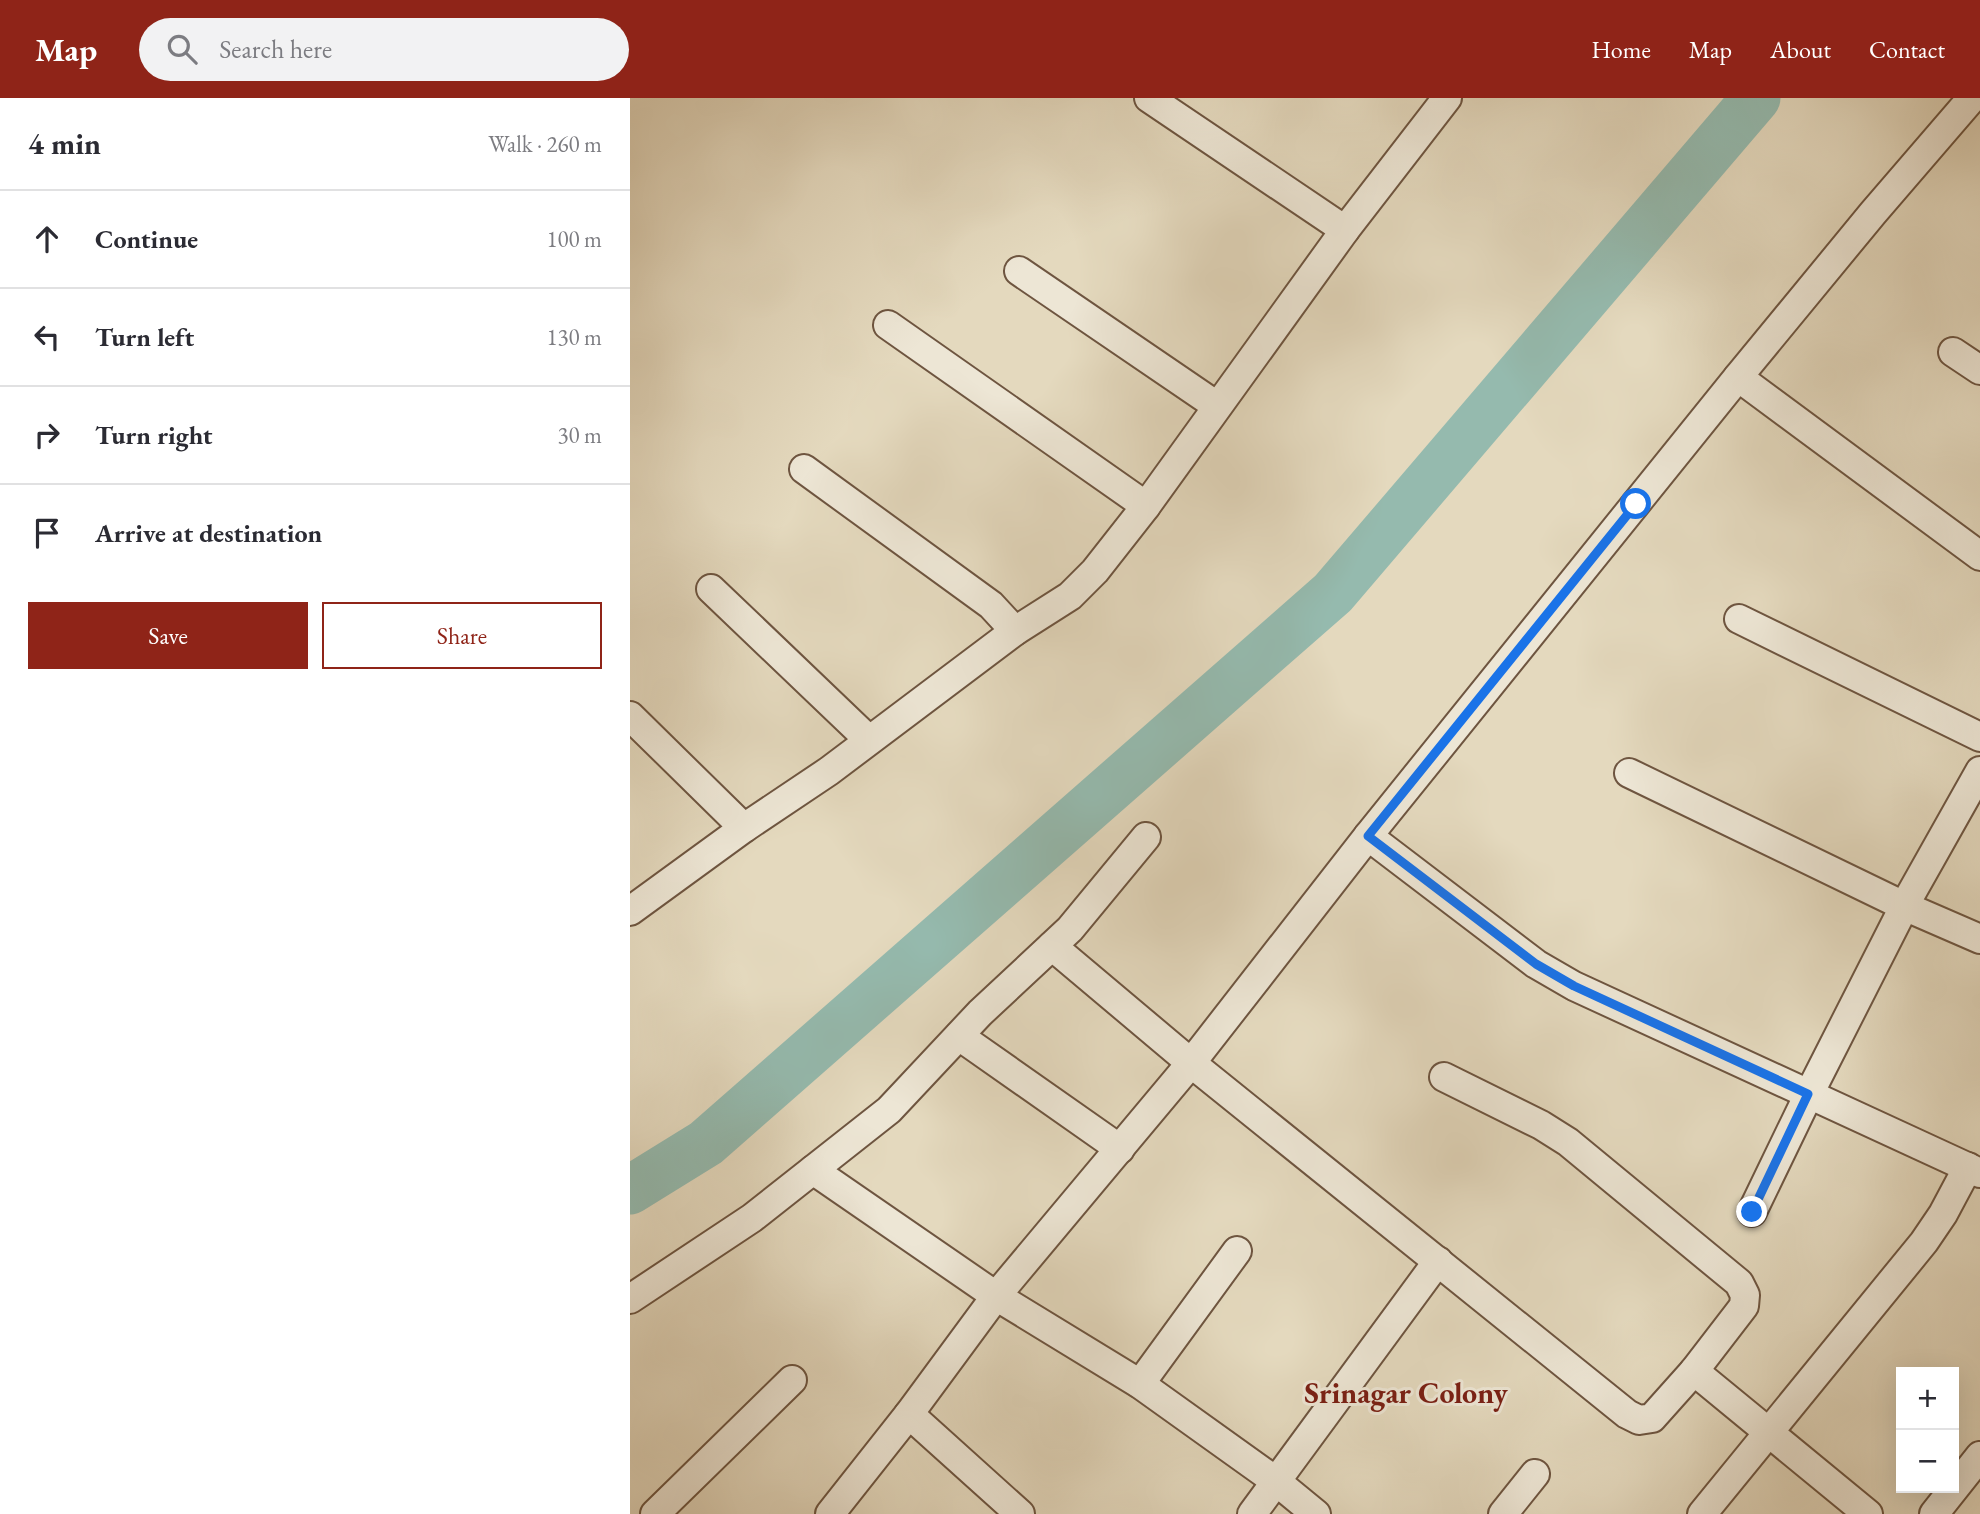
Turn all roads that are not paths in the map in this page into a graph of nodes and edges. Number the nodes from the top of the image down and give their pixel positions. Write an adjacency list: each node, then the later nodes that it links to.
1 (1149, 98): 4 (street)
2 (1447, 98): 4 (street)
3 (1972, 98): 9 (street)
4 (1345, 230): 10 (street)
5 (1019, 271): 10 (street)
6 (888, 326): 12 (street)
7 (1953, 352): 8 (street)
8 (1980, 370)
9 (1738, 377): 13 (street); 23 (street)
10 (1217, 406): 12 (street)
11 (804, 468): 16 (street)
12 (1146, 506): 16 (street)
13 (1980, 556)
14 (711, 589): 19 (street)
15 (1739, 619): 18 (street)
16 (1015, 631): 19 (street)
17 (630, 716): 22 (street)
18 (1980, 737)
19 (869, 740): 22 (street)
20 (1980, 771): 25 (street)
21 (1629, 773): 25 (street)
22 (744, 828): 26 (street)
23 (1368, 836): 30 (street); 32 (street)
24 (1146, 837): 28 (street)
25 (1904, 906): 27 (street); 32 (street)
26 (630, 911)
27 (1980, 939)
28 (1052, 946): 29 (street); 30 (street)
29 (958, 1035): 33 (street); 34 (street)
30 (1191, 1063): 33 (street); 38 (street)
31 (1444, 1077): 41 (street)
32 (1808, 1094): 35 (street); 36 (street)
33 (1120, 1149): 39 (street)
34 (813, 1170): 39 (street); 40 (street)
35 (1974, 1170): 45 (street)
36 (1752, 1212)
37 (1237, 1251): 43 (street)
38 (1438, 1261): 41 (street); 48 (street)
39 (996, 1296): 43 (street); 44 (street)
40 (630, 1299)
41 (1694, 1371): 45 (street)
42 (792, 1380): 50 (street)
43 (1140, 1384): 48 (street)
44 (909, 1414): 49 (street); 51 (street)
45 (1768, 1432): 55 (street); 56 (street)
46 (1980, 1456): 57 (street)
47 (1535, 1474): 54 (street)
48 (1277, 1482): 52 (street); 53 (street)
49 (843, 1509)
50 (655, 1514)
51 (1020, 1514)
52 (1252, 1514)
53 (1316, 1514)
54 (1503, 1514)
55 (1702, 1514)
56 (1868, 1514)
57 (1934, 1514)

